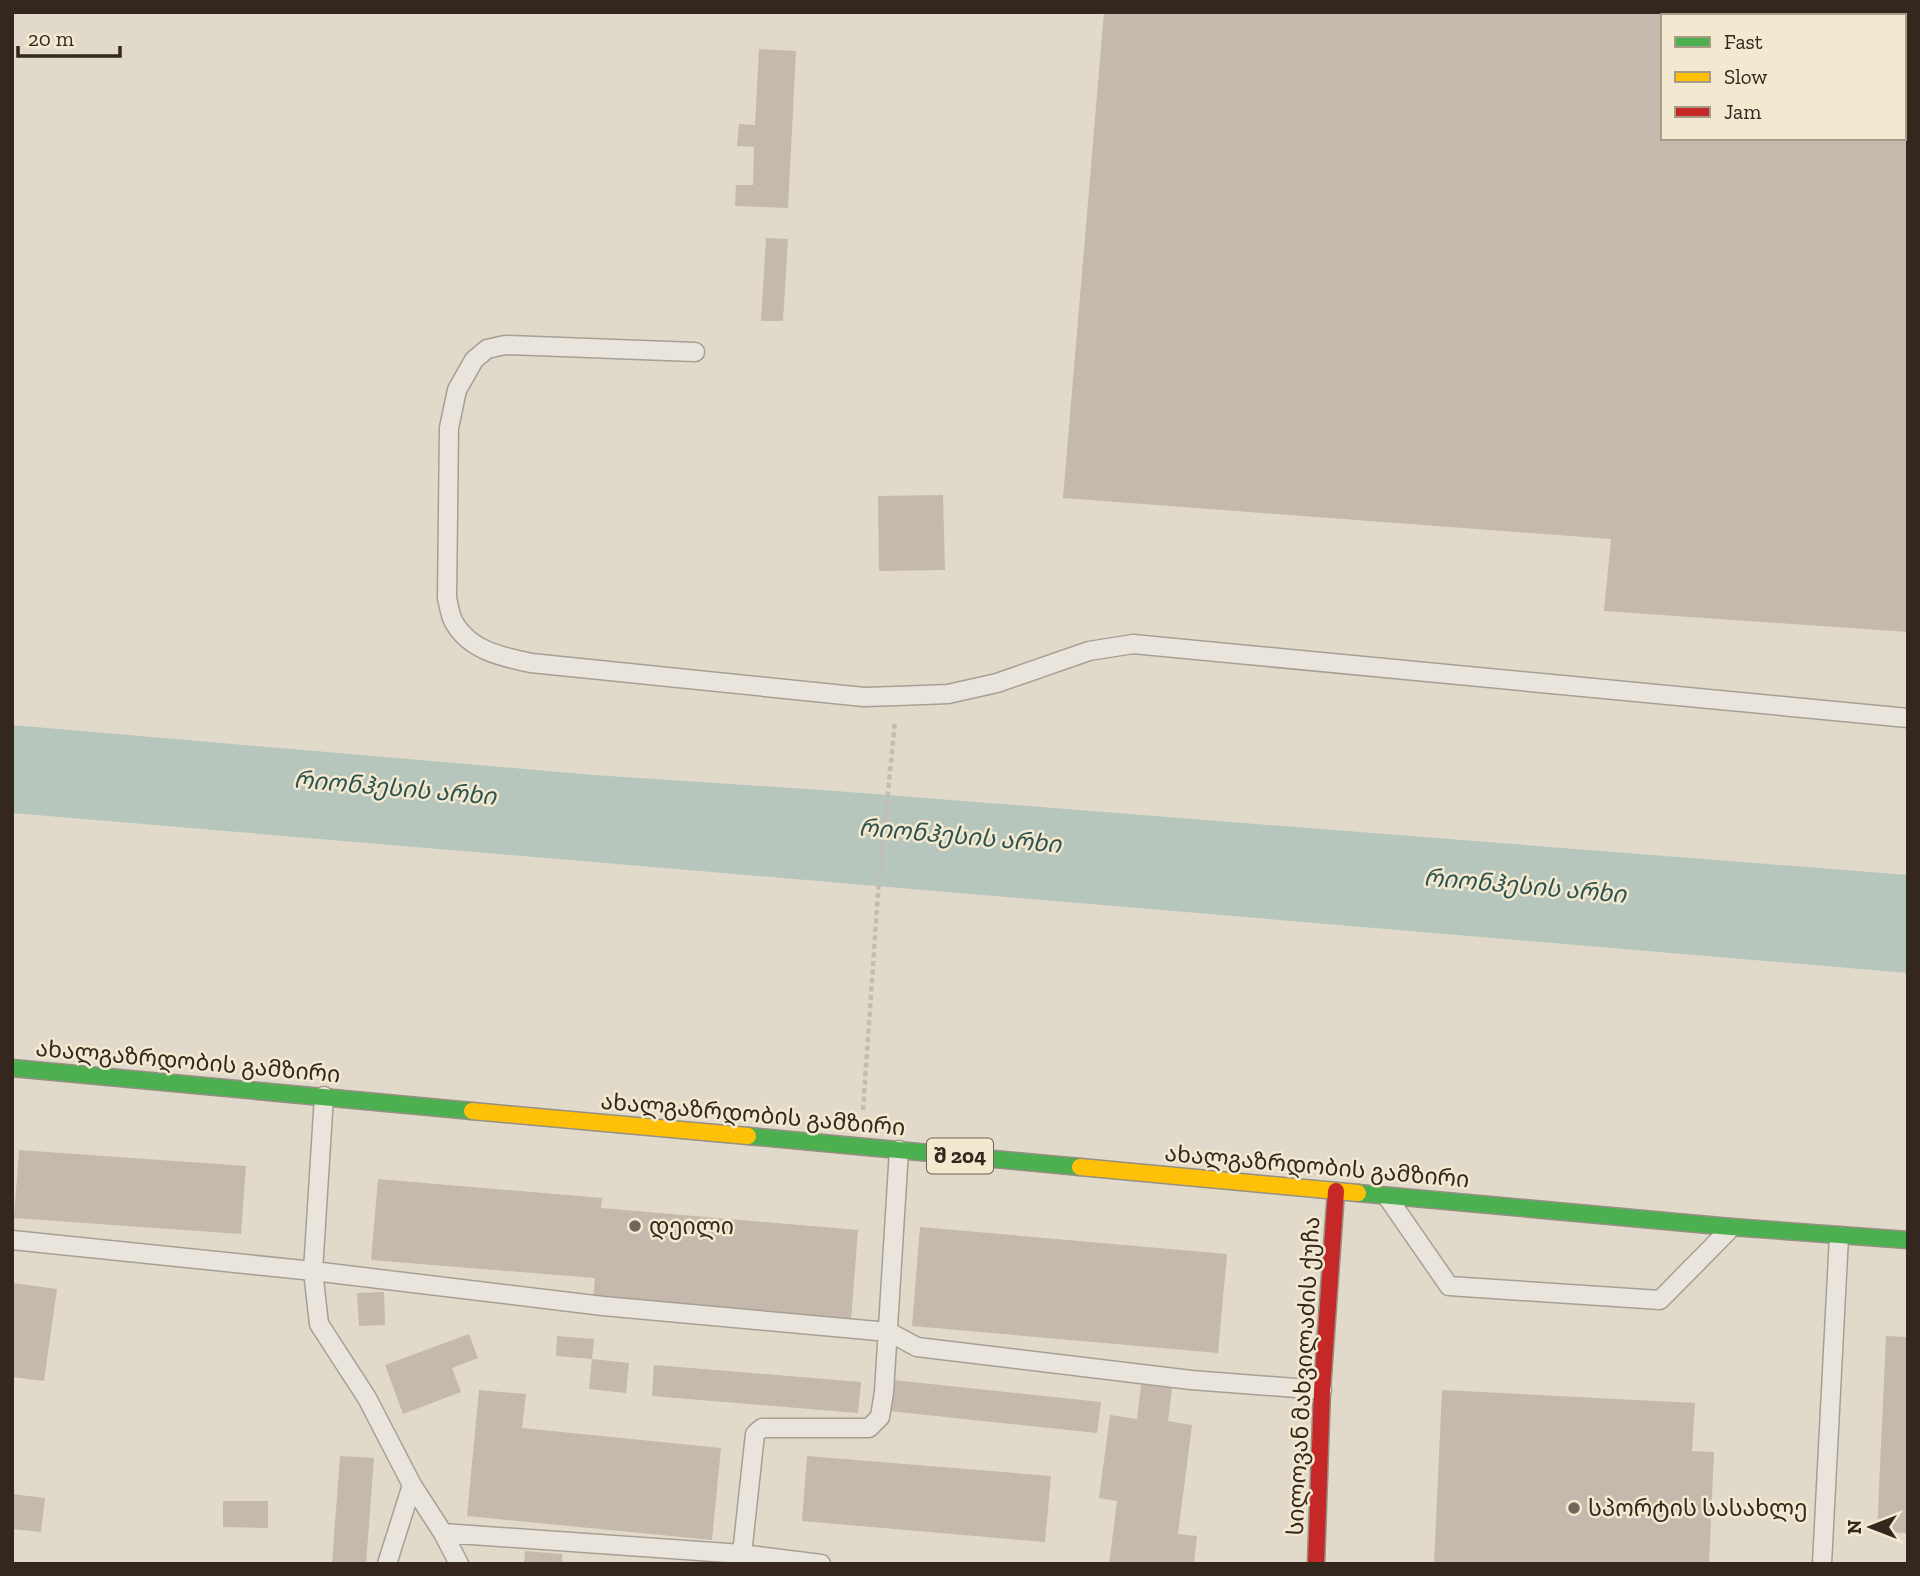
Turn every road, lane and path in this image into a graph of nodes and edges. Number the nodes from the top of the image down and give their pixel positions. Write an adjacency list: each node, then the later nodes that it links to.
1 (695, 352): 2 (lane)
2 (1908, 718)
3 (894, 740): 6 (path)
4 (12, 1068): 5 (main road, ახალგაზრდობის გამზირი / შ 204)
5 (324, 1096): 6 (main road, ახალგაზრდობის გამზირი / შ 204); 14 (lane)
6 (860, 1147): 7 (main road, ახალგაზრდობის გამზირი / შ 204)
7 (899, 1150): 8 (main road, ახალგაზრდობის გამზირი / შ 204); 15 (lane)
8 (1336, 1191): 9 (main road, ახალგაზრდობის გამზირი / შ 204); 16 (main road, სილოვან მახვილაძის ქუჩა)
9 (1386, 1195): 10 (main road, ახალგაზრდობის გამზირი / შ 204); 10 (lane)
10 (1731, 1227): 11 (main road, ახალგაზრდობის გამზირი / შ 204)
11 (1839, 1236): 13 (main road, ახალგაზრდობის გამზირი / შ 204); 24 (lane)
12 (12, 1240): 14 (lane)
13 (1908, 1240)
14 (313, 1271): 15 (lane); 17 (lane)
15 (889, 1332): 16 (lane); 19 (lane)
16 (1322, 1390): 23 (main road, სილოვან მახვილაძის ქუჩა)
17 (412, 1485): 18 (lane); 20 (lane)
18 (443, 1533): 19 (lane); 21 (lane)
19 (751, 1558): 22 (lane)
20 (387, 1564)
21 (459, 1564)
22 (821, 1564)
23 (1316, 1564)
24 (1822, 1564)

